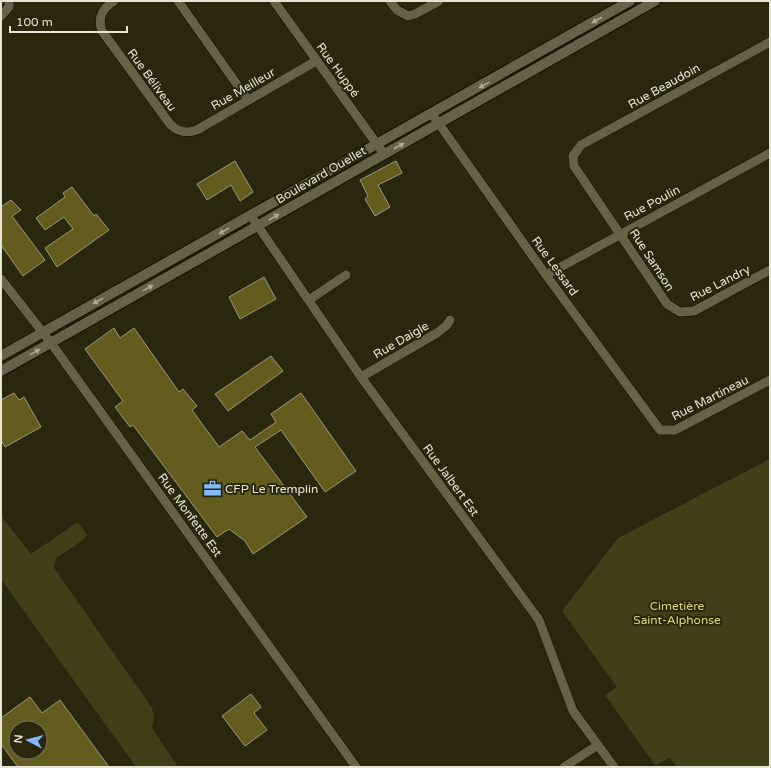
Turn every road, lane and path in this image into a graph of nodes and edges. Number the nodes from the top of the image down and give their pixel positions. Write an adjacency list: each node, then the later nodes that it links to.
1 (9, 1): 9 (street)
2 (114, 1): 15 (street, Rue Béliveau)
3 (178, 1): 12 (street)
4 (274, 1): 11 (street, Rue Huppé)
5 (390, 1): 6 (street)
6 (439, 1)
7 (630, 1): 13 (street, Boulevard Ouellet, one-way to 13)
8 (655, 1): 14 (street, Boulevard Ouellet)
9 (1, 16)
10 (770, 42): 19 (street, Rue Beaudoin)
11 (316, 61): 12 (street, Rue Meilleur); 16 (street, Rue Huppé)
12 (248, 100): 15 (street, Rue Meilleur)
13 (432, 114): 14 (street, Rue Lessard); 16 (street, Boulevard Ouellet)
14 (439, 124): 18 (street, Boulevard Ouellet, one-way to 14); 25 (street, Rue Lessard)
15 (180, 132)
16 (378, 145): 18 (street, Rue Huppé); 20 (street, Boulevard Ouellet)
17 (770, 153): 22 (street, Rue Poulin)
18 (384, 154): 21 (street, Boulevard Ouellet, one-way to 18)
19 (572, 156): 22 (street, Rue Samson)
20 (251, 216): 21 (street, Rue Jalbert Est); 30 (street, Boulevard Ouellet, one-way to 30)
21 (258, 226): 27 (street, Rue Jalbert Est); 31 (street, Boulevard Ouellet, one-way to 21)
22 (620, 234): 25 (street, Rue Poulin); 28 (street, Rue Samson)
23 (770, 270): 28 (street, Rue Landry)
24 (346, 275): 27 (street)
25 (546, 275): 36 (street, Rue Lessard)
26 (1, 279): 30 (street, Rue Monfette Est)
27 (309, 300): 34 (street, Rue Jalbert Est)
28 (680, 312)
29 (450, 320): 34 (street, Rue Daigle)
30 (42, 332): 31 (street, Rue Monfette Est); 32 (street, Boulevard Ouellet)
31 (51, 343): 33 (street, Boulevard Ouellet, one-way to 31); 38 (street, Rue Monfette Est)
32 (1, 356)
33 (1, 371)
34 (360, 377): 37 (street, Rue Jalbert Est)
35 (770, 380): 36 (street, Rue Martineau)
36 (660, 430)
37 (598, 745): 39 (street); 40 (street, Rue Jalbert Est)
38 (356, 767)
39 (564, 767)
40 (614, 767)

